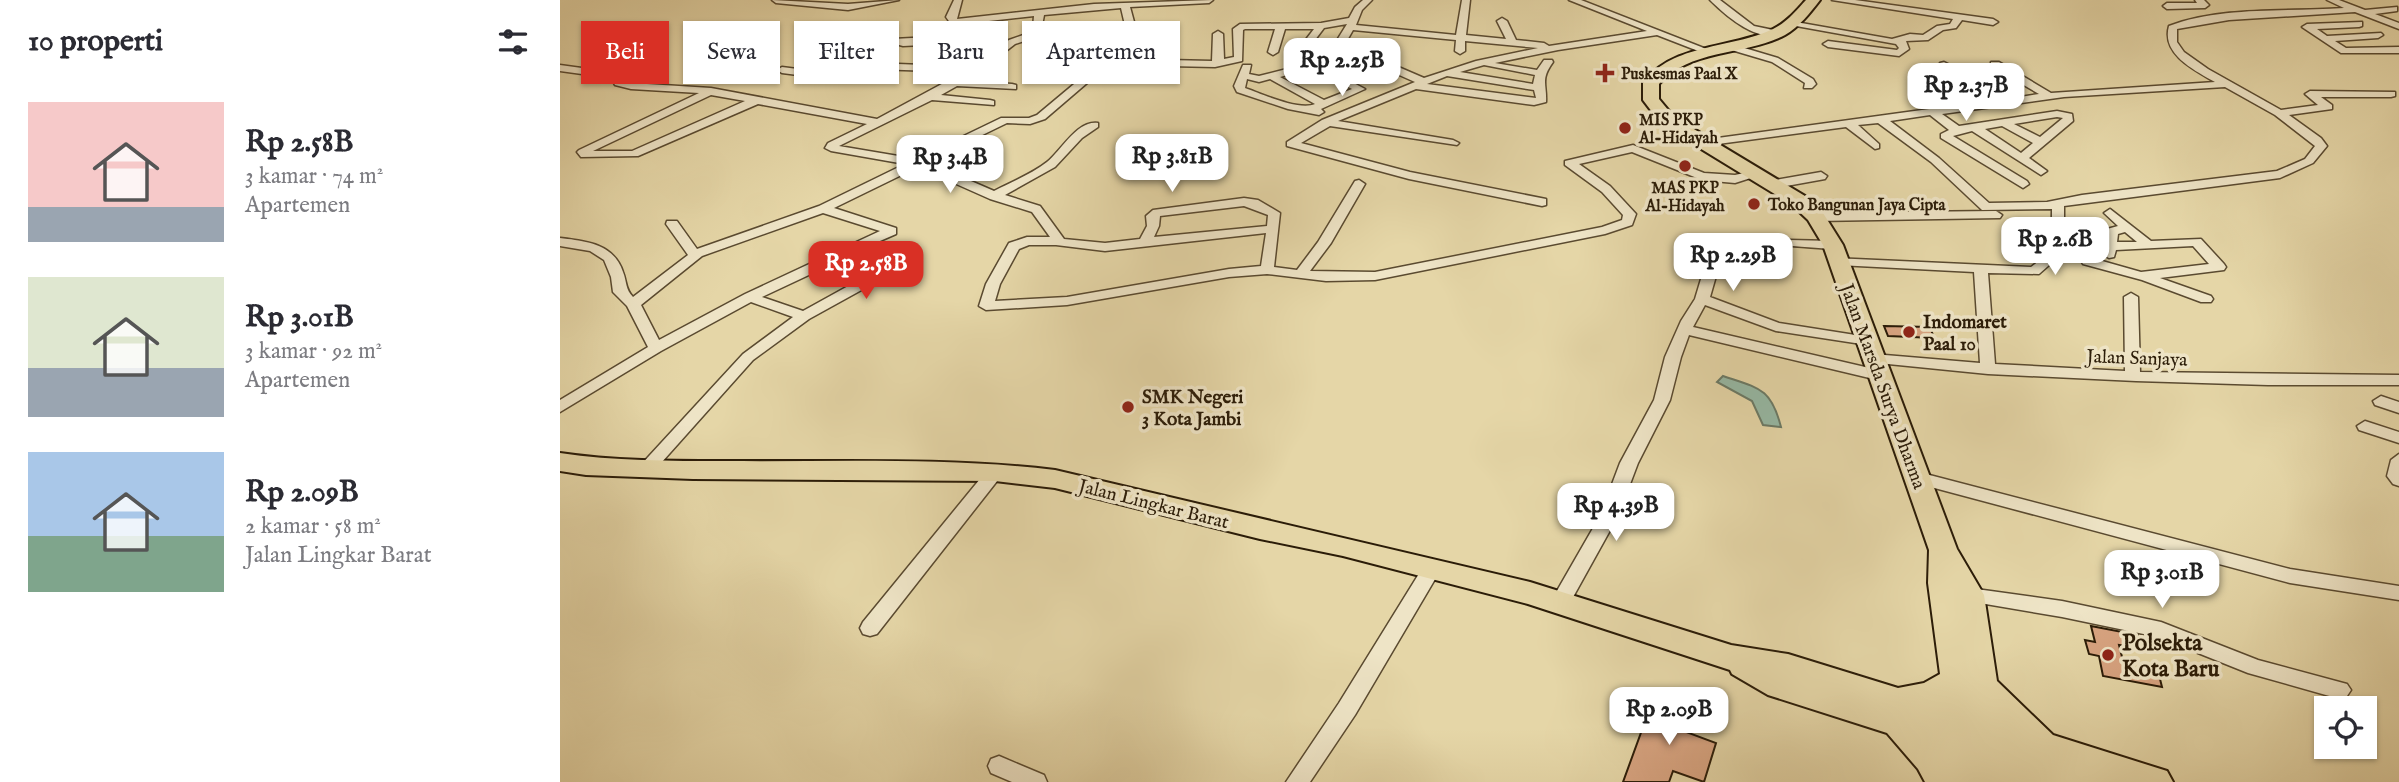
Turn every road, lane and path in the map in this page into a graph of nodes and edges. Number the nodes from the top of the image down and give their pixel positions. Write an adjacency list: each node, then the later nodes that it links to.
1 (776, 0): 2 (street)
2 (895, 0)
3 (958, 0): 24 (street)
4 (1209, 0): 16 (street)
5 (1368, 0): 30 (street)
6 (1466, 0): 39 (street)
7 (1573, 0): 36 (street)
8 (1714, 0): 35 (street)
9 (1813, 0): 35 (highway, Jalan Marsda Surya Dharma)
10 (1836, 0): 18 (street)
11 (1881, 0): 18 (street)
12 (2199, 0): 17 (street)
13 (2330, 0): 20 (street)
14 (2376, 1): 19 (street)
15 (1095, 4): 16 (street); 22 (street)
16 (1125, 5): 27 (street)
17 (2167, 6)
18 (1889, 7): 23 (street)
19 (2398, 7): 20 (street)
20 (2358, 11): 21 (street); 34 (street)
21 (2334, 12): 31 (street); 69 (street)
22 (1039, 14): 25 (street); 26 (street)
23 (1959, 18): 29 (street); 41 (street)
24 (960, 21)
25 (976, 21)
26 (1038, 21)
27 (1128, 21)
28 (1502, 21): 42 (street)
29 (1993, 22)
30 (1352, 24): 33 (street); 39 (street); 68 (street)
31 (2359, 24): 34 (street); 40 (street)
32 (1281, 25): 33 (street); 48 (street); 54 (street)
33 (1321, 26): 50 (street)
34 (2399, 26)
35 (1784, 28): 41 (street); 45 (highway, Jalan Marsda Surya Dharma)
36 (1655, 33): 44 (street); 49 (street)
37 (1218, 34): 54 (street)
38 (2378, 35): 40 (street)
39 (1463, 37): 42 (street); 47 (street)
40 (2325, 39): 46 (street)
41 (1897, 41): 43 (street)
42 (1512, 42): 44 (street)
43 (1828, 44)
44 (1558, 47): 53 (street)
45 (1731, 47): 49 (highway, Jalan Marsda Surya Dharma); 70 (street)
46 (2399, 50)
47 (1460, 51)
48 (1273, 52)
49 (1709, 52): 96 (highway, Jalan Marsda Surya Dharma)
50 (1299, 55)
51 (1548, 62): 61 (street)
52 (1180, 63): 54 (street)
53 (1480, 63): 61 (street); 62 (street)
54 (1215, 64)
55 (1249, 64): 64 (street)
56 (1995, 64): 76 (street)
57 (1944, 65): 80 (street)
58 (560, 68): 73 (street)
59 (913, 68): 60 (street)
60 (782, 70)
61 (1540, 73): 72 (street)
62 (1444, 74): 68 (street); 72 (street)
63 (1272, 76): 64 (street); 74 (street); 82 (street)
64 (1241, 81): 79 (street)
65 (955, 84): 77 (street)
66 (971, 84): 71 (street)
67 (1080, 84): 99 (street)
68 (1420, 84): 72 (street); 87 (street)
69 (2227, 84): 76 (street); 85 (street)
70 (1808, 86)
71 (1012, 87)
72 (1538, 88)
73 (712, 92): 78 (street); 78 (street)
74 (1297, 92): 79 (street); 82 (street)
75 (2391, 94): 85 (street)
76 (2049, 96): 80 (street)
77 (930, 97): 81 (street); 89 (street)
78 (757, 100): 89 (street)
79 (1271, 100): 83 (street)
80 (2013, 101): 84 (street)
81 (990, 103)
82 (1323, 104): 83 (street)
83 (1310, 110): 87 (street)
84 (1932, 112): 86 (street); 93 (street)
85 (2279, 113): 107 (street)
86 (1880, 119): 88 (street); 107 (street)
87 (1330, 120): 95 (street); 106 (street)
88 (1847, 122): 96 (street); 97 (street)
89 (879, 123): 99 (street)
90 (2004, 123): 92 (street); 94 (street); 94 (street)
91 (1094, 125): 105 (street)
92 (1974, 127): 93 (street); 98 (street)
93 (1957, 130): 104 (street)
94 (2040, 142): 98 (street)
95 (1453, 143)
96 (1703, 143): 102 (highway, Jalan Marsda Surya Dharma)
97 (1875, 146)
98 (2022, 158): 100 (street)
99 (919, 163): 105 (street); 108 (street)
100 (2041, 171)
101 (1821, 176): 102 (street)
102 (1766, 179): 111 (highway, Jalan Marsda Surya Dharma); 129 (street)
103 (1359, 184): 129 (street)
104 (2023, 184)
105 (994, 196): 116 (street)
106 (1542, 202)
107 (2058, 205): 115 (street)
108 (823, 209): 121 (street); 123 (street)
109 (2110, 213): 113 (street)
110 (2026, 215): 111 (street)
111 (1816, 218): 122 (highway, Jalan Marsda Surya Dharma)
112 (672, 224): 123 (street)
113 (2127, 227): 119 (street); 120 (street)
114 (1273, 230): 118 (street); 118 (street); 127 (street)
115 (2059, 233): 119 (street); 126 (street)
116 (1057, 241): 118 (street); 127 (street)
117 (560, 242): 136 (street)
118 (1144, 244)
119 (2110, 244): 120 (street); 125 (street)
120 (2148, 245): 128 (street)
121 (864, 246): 132 (street); 137 (street)
122 (1835, 253): 126 (street); 134 (street); 140 (highway, Jalan Marsda Surya Dharma)
123 (695, 254): 136 (street)
124 (2088, 261): 125 (street)
125 (2107, 267): 130 (street)
126 (1981, 269): 141 (street)
127 (1267, 270): 129 (street)
128 (2176, 272): 130 (street); 131 (street)
129 (1301, 274)
130 (2141, 276): 131 (street)
131 (2180, 290): 135 (street)
132 (750, 297): 137 (street); 139 (street)
133 (2131, 297): 142 (street)
134 (1702, 299): 138 (street); 140 (street)
135 (2206, 299)
136 (633, 304): 139 (street)
137 (804, 316): 150 (street)
138 (1686, 330): 140 (street); 157 (street)
139 (656, 348): 145 (street)
140 (1873, 358): 141 (street, Jalan Sanjaya); 152 (highway, Jalan Marsda Surya Dharma)
141 (1988, 369): 142 (street, Jalan Sanjaya)
142 (2133, 376): 143 (street, Jalan Sanjaya)
143 (2398, 380)
144 (2381, 401): 146 (street)
145 (560, 407)
146 (2399, 408)
147 (2365, 426): 148 (street)
148 (2399, 438)
149 (560, 462): 150 (highway, Jalan Lingkar Barat)
150 (647, 468): 151 (highway, Jalan Lingkar Barat)
151 (995, 472): 154 (highway, Jalan Lingkar Barat); 158 (street)
152 (1917, 478): 153 (highway, Jalan Marsda Surya Dharma); 155 (street)
153 (1943, 550): 156 (highway); 159 (highway)
154 (1432, 569): 157 (highway, Jalan Lingkar Barat); 166 (street)
155 (2399, 593)
156 (1969, 595): 159 (highway); 160 (street)
157 (1560, 603): 161 (highway, Jalan Lingkar Barat)
158 (870, 628)
159 (1969, 683): 161 (highway); 162 (highway); 163 (highway)
160 (2340, 690)
161 (1896, 713): 162 (highway, Jalan Lingkar Barat); 167 (highway)
162 (1970, 744): 163 (highway, Jalan Lingkar Barat); 167 (highway)
163 (2052, 761): 168 (highway); 169 (highway); 170 (highway)
164 (999, 766): 165 (street)
165 (1036, 782)
166 (1297, 782)
167 (1945, 782)
168 (1994, 782)
169 (2088, 782)
170 (2155, 782)

